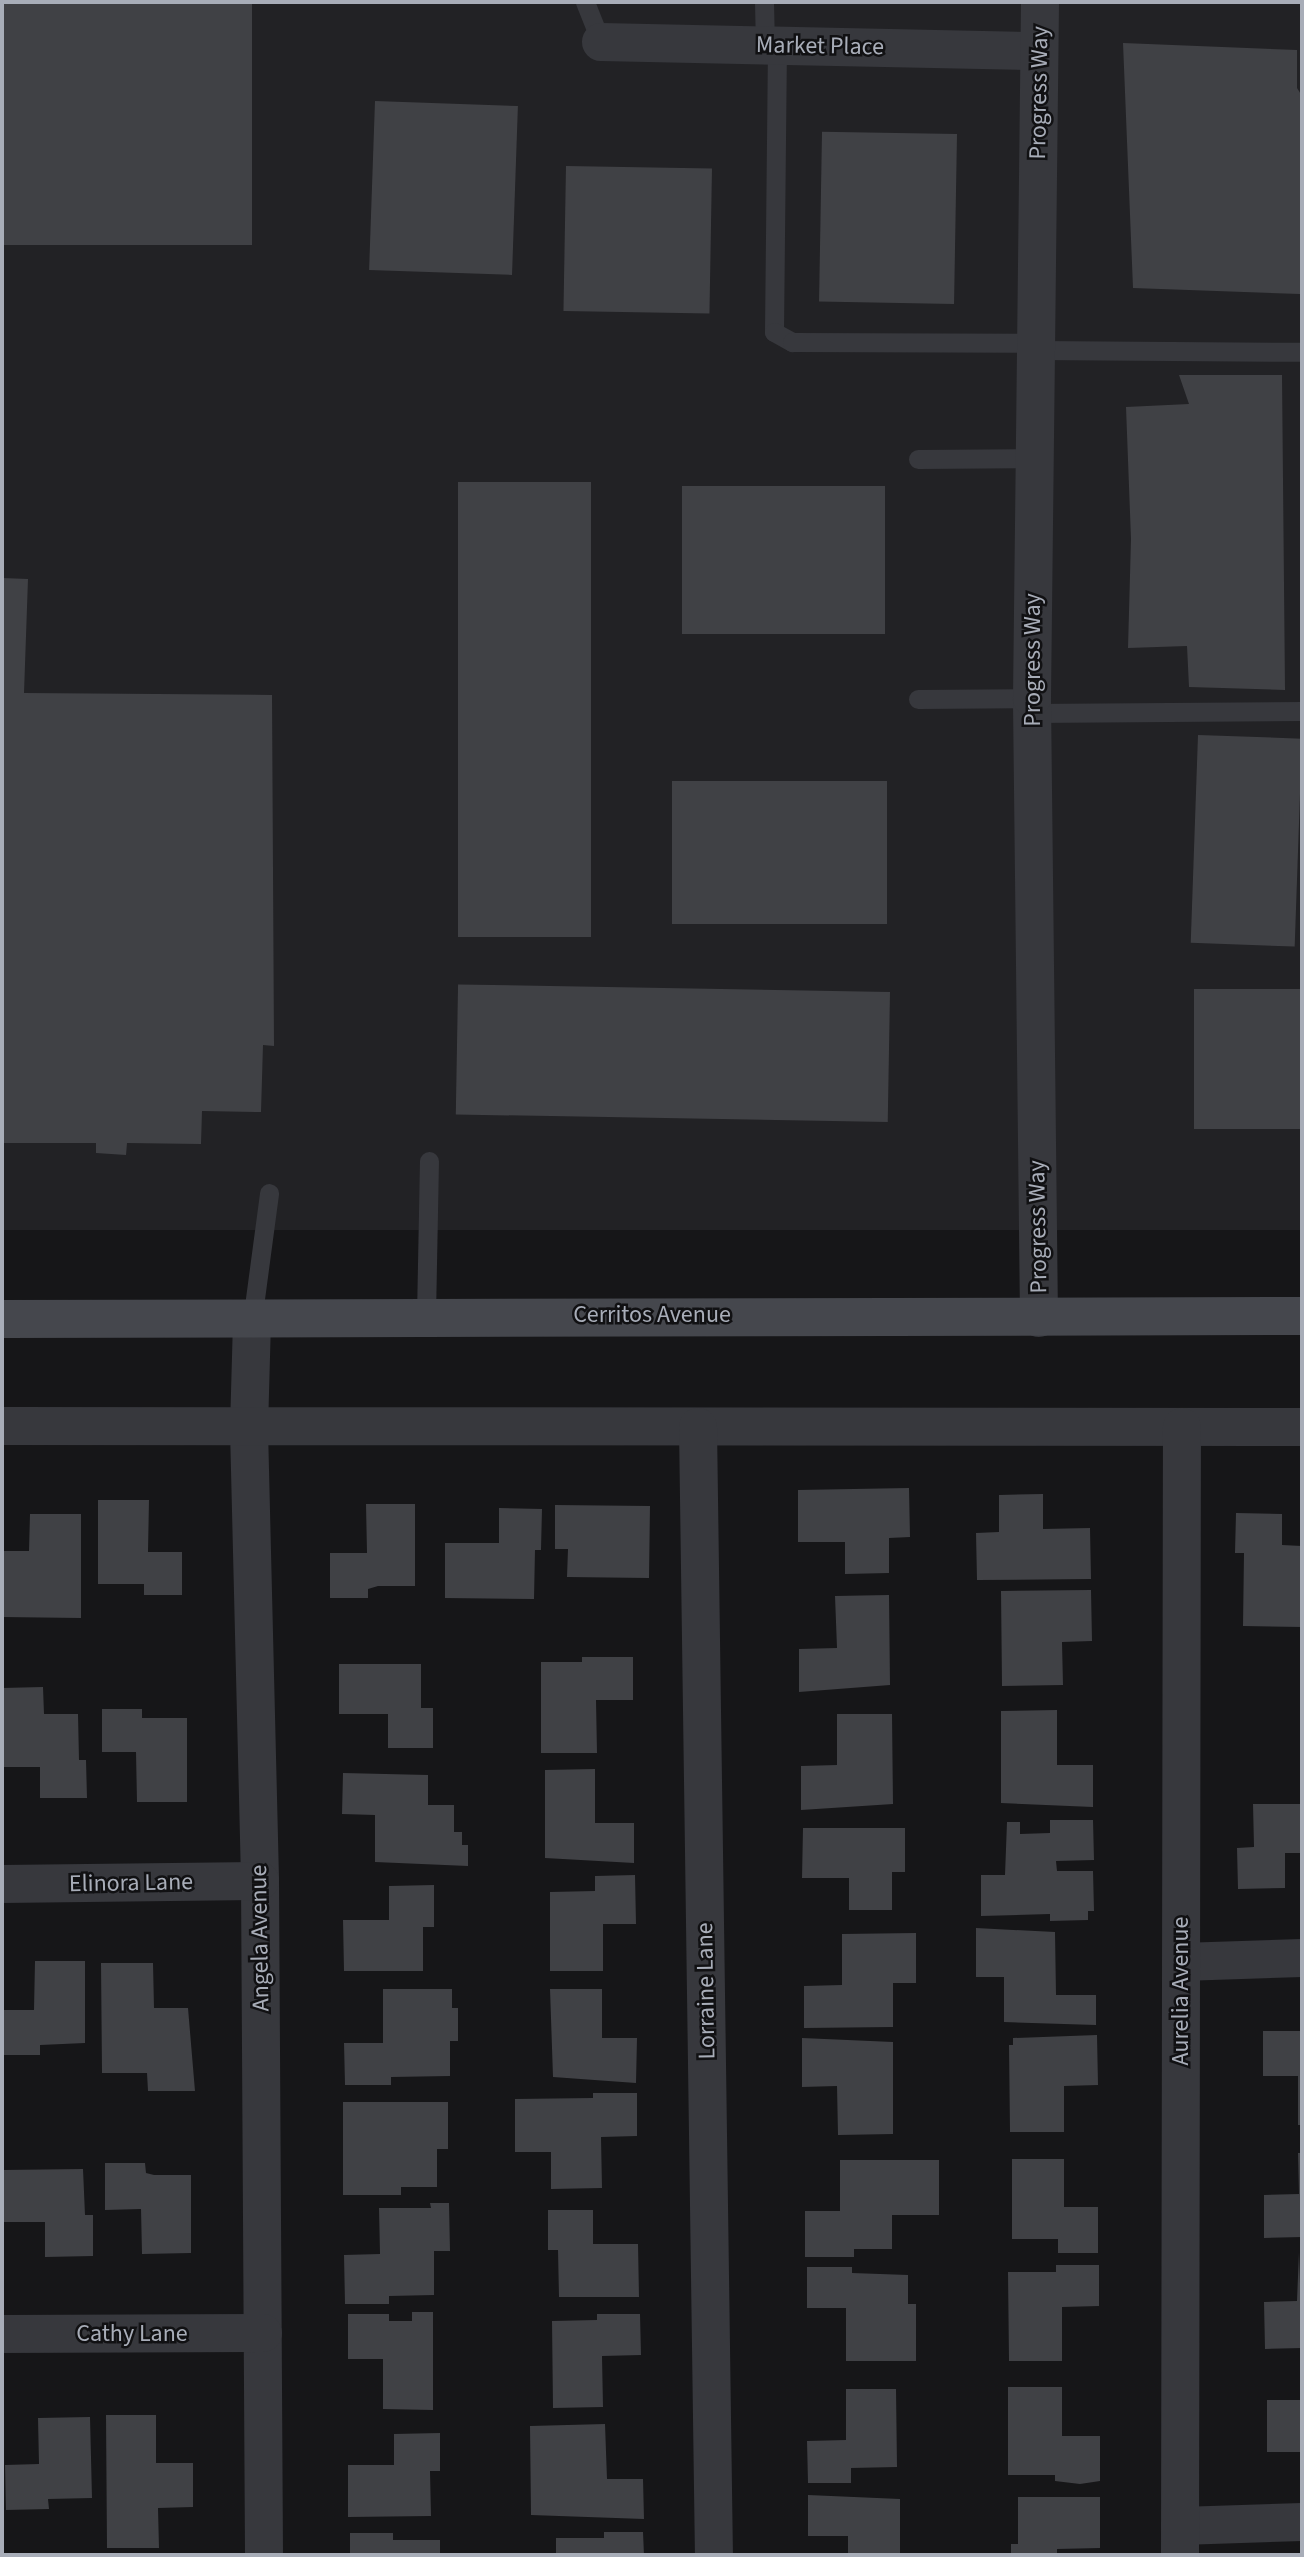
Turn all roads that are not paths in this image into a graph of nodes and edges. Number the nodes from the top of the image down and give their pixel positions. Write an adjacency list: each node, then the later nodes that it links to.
1 (585, 2): 4 (lane)
2 (764, 2): 5 (lane)
3 (1040, 2): 6 (street, Progress Way)
4 (601, 42): 5 (street, Market Place)
5 (771, 45): 6 (street, Market Place); 7 (lane)
6 (1039, 51): 7 (street, Progress Way)
7 (1036, 346): 8 (lane); 9 (street, Progress Way)
8 (1302, 352)
9 (1034, 458): 10 (lane); 12 (street, Progress Way)
10 (918, 459)
11 (918, 699): 12 (lane)
12 (1032, 705): 13 (lane); 18 (street, Progress Way)
13 (1302, 711)
14 (429, 1161): 16 (lane)
15 (269, 1193): 20 (lane)
16 (426, 1316): 18 (main road, Cerritos Avenue); 20 (main road, Cerritos Avenue)
17 (1302, 1316): 18 (main road, Cerritos Avenue)
18 (1040, 1318)
19 (2, 1319): 20 (main road, Cerritos Avenue)
20 (252, 1321): 25 (street, Angela Avenue)
21 (2, 1426): 25 (street)
22 (698, 1427): 23 (street); 25 (street); 35 (street, Lorraine Lane)
23 (1182, 1427): 24 (street); 29 (street, Aurelia Avenue)
24 (1302, 1427)
25 (249, 1429): 26 (street, Angela Avenue)
26 (260, 1881): 27 (street, Elinora Lane); 30 (street, Angela Avenue)
27 (2, 1884)
28 (1302, 1958): 29 (street)
29 (1181, 1962): 33 (street, Aurelia Avenue)
30 (263, 2333): 31 (street, Cathy Lane); 34 (street, Angela Avenue)
31 (2, 2334)
32 (1302, 2522): 33 (street)
33 (1180, 2540)
34 (264, 2555)
35 (715, 2555)

